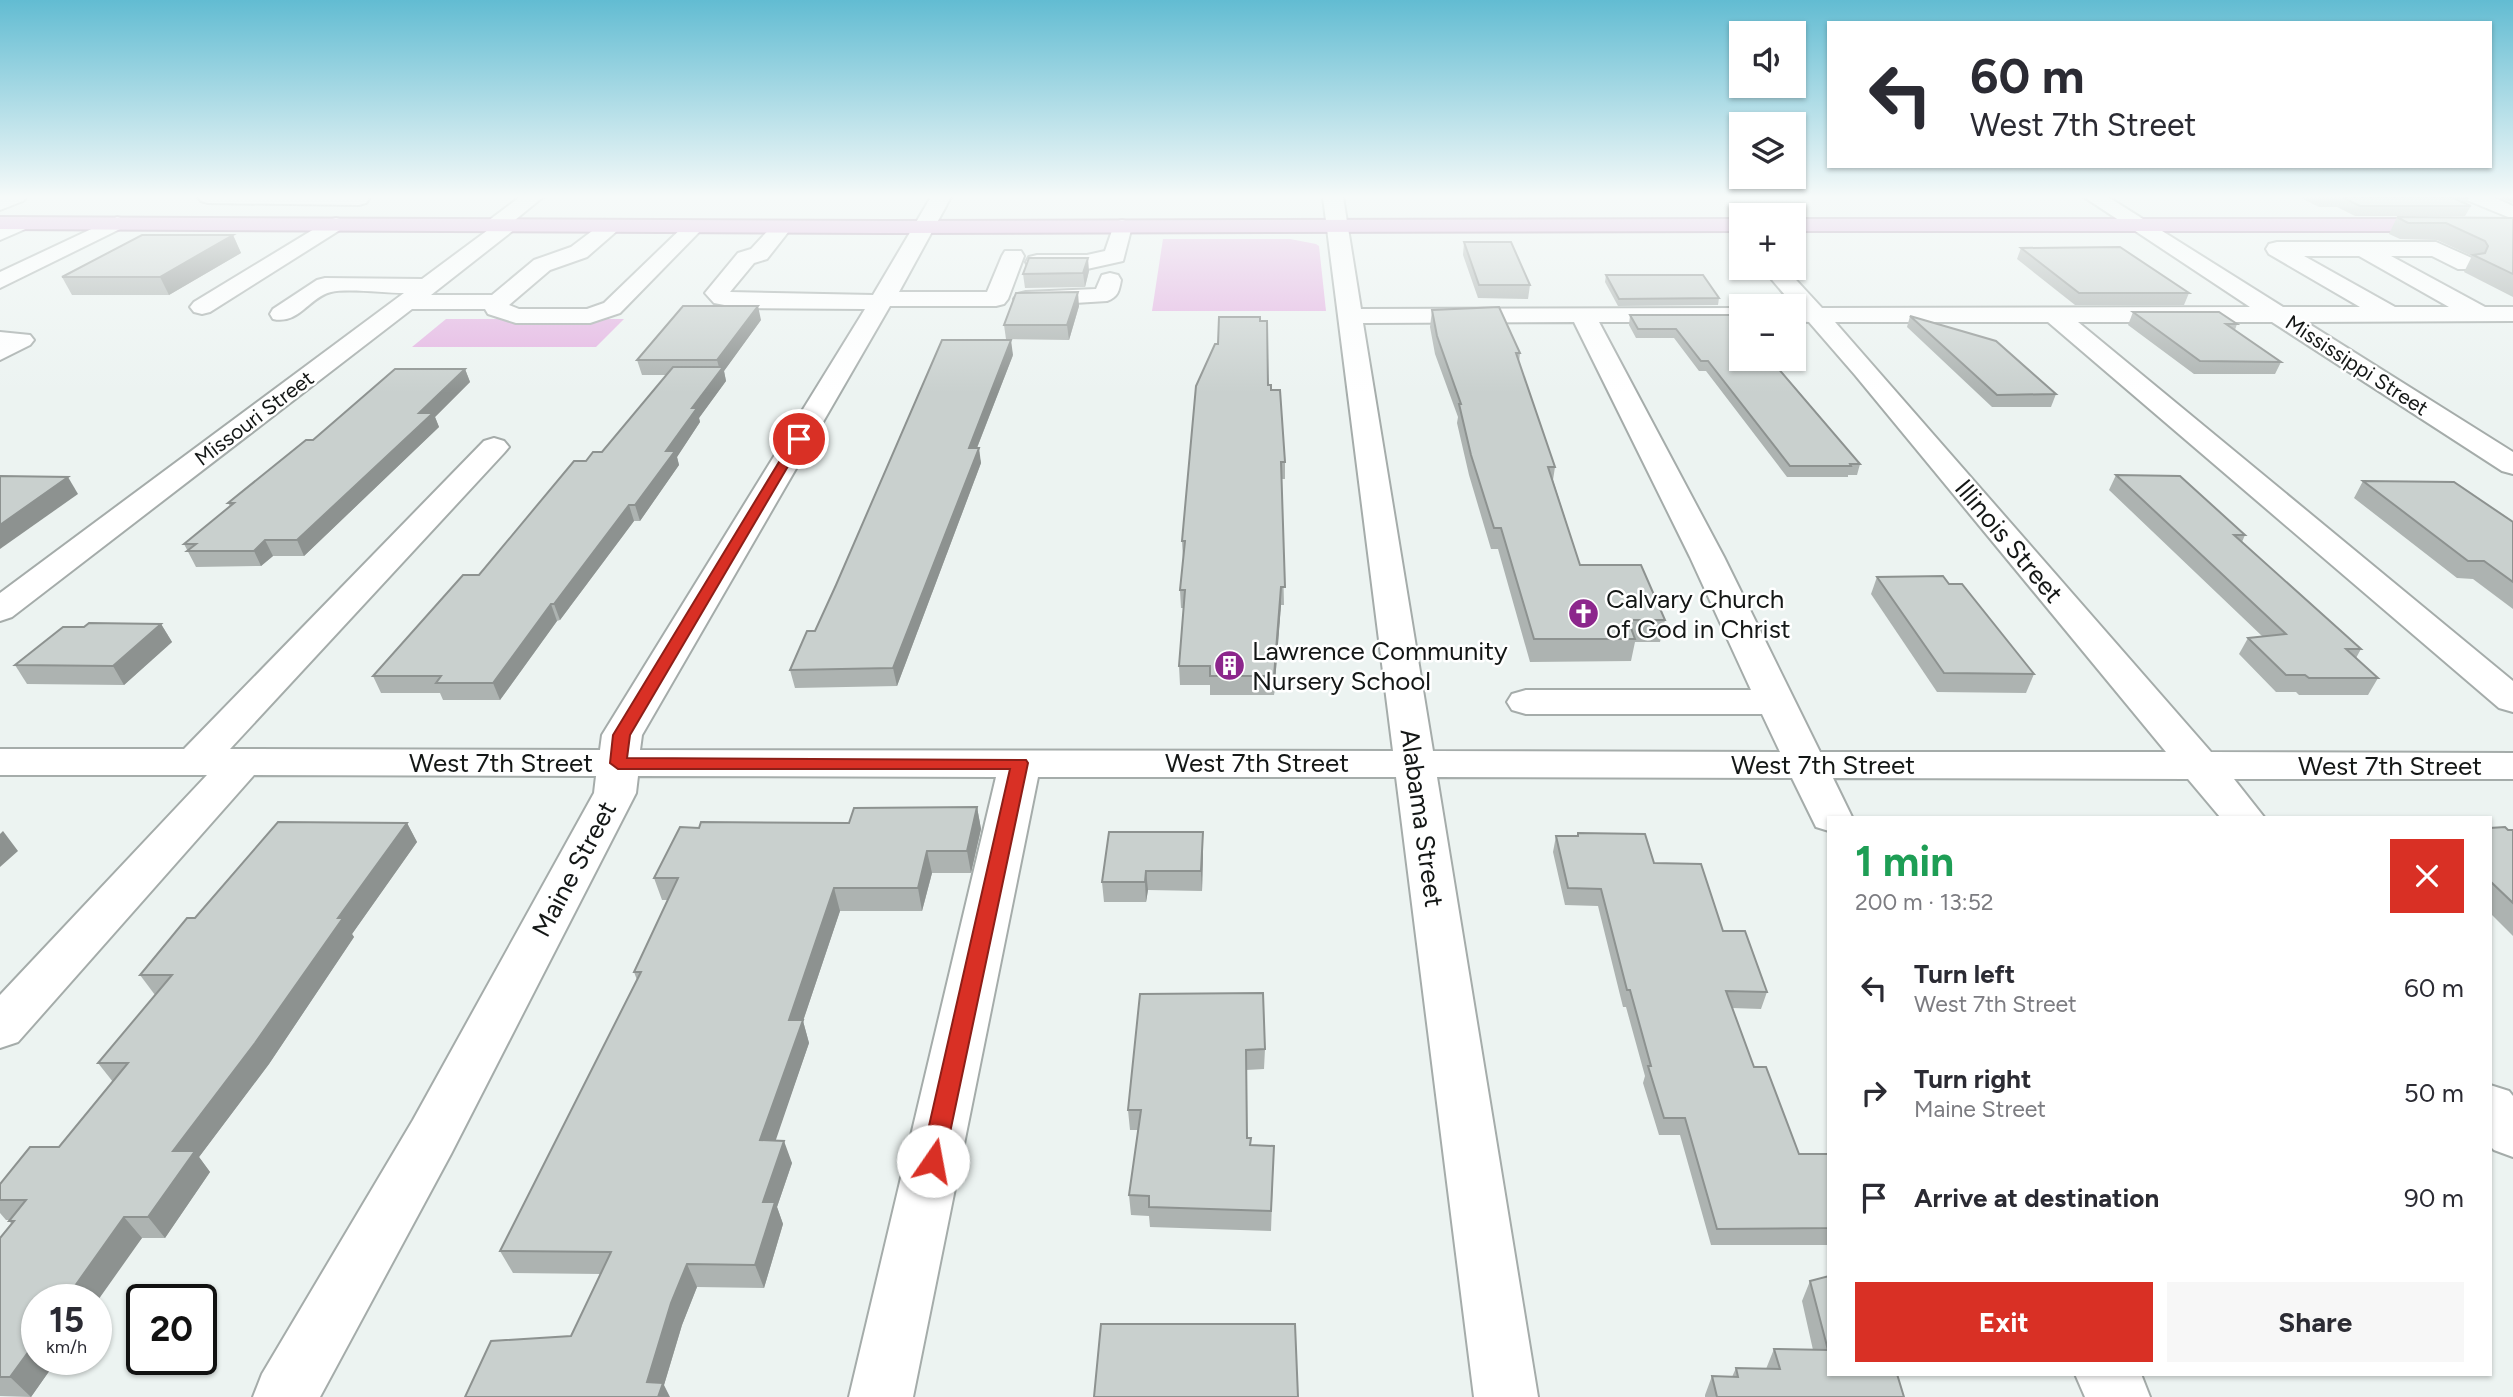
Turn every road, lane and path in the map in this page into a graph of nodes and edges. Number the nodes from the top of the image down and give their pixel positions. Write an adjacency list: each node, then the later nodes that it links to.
1 (38, 262): 18 (street)
2 (269, 262): 23 (street)
3 (456, 262): 19 (street, Missouri Street)
4 (550, 262): 22 (street)
5 (660, 262): 22 (street)
6 (760, 262): 20 (street)
7 (903, 262): 20 (street, Maine Street)
8 (1011, 262): 21 (street)
9 (1088, 262): 17 (street)
10 (1113, 262): 17 (street)
11 (1342, 262): 33 (street, Alabama Street)
12 (2196, 262): 25 (street, Mississippi Street)
13 (2300, 262): 26 (street)
14 (2393, 262): 27 (street)
15 (2462, 262): 16 (street)
16 (2466, 264)
17 (1112, 268): 21 (street)
18 (0, 281)
19 (418, 293): 22 (street); 24 (street); 39 (street, Missouri Street)
20 (883, 297): 21 (street); 47 (street, Maine Street)
21 (996, 299)
22 (498, 305)
23 (202, 307)
24 (282, 314)
25 (2277, 314): 26 (street); 31 (street); 38 (street, Mississippi Street)
26 (2390, 314): 27 (street)
27 (2481, 314): 32 (street)
28 (1583, 315): 29 (street); 33 (street); 43 (street)
29 (1729, 315)
30 (1806, 315): 31 (street)
31 (2055, 315): 40 (street)
32 (2512, 315)
33 (1349, 316): 49 (street, Alabama Street)
34 (1806, 317): 52 (street, Illinois Street)
35 (0, 340): 36 (street)
36 (0, 352)
37 (494, 447): 45 (street)
38 (2513, 465)
39 (0, 610)
40 (2513, 700)
41 (1526, 702): 42 (street)
42 (1590, 702): 43 (street); 50 (street)
43 (1775, 702): 51 (street)
44 (0, 762): 45 (street, West 7th Street)
45 (195, 762): 46 (street, West 7th Street)
46 (243, 762): 47 (street, West 7th Street); 56 (street)
47 (618, 763): 48 (street, West 7th Street); 60 (street, Maine Street)
48 (1020, 763): 49 (street, West 7th Street); 61 (street)
49 (1414, 763): 50 (street, West 7th Street); 62 (street, Alabama Street)
50 (1609, 764): 51 (street, West 7th Street)
51 (1805, 765): 52 (street, West 7th Street); 54 (street)
52 (2198, 766): 53 (street, West 7th Street); 55 (street, Illinois Street)
53 (2513, 766)
54 (1830, 816)
55 (2242, 816)
56 (0, 1028)
57 (2492, 1109): 58 (street)
58 (2513, 1134)
59 (2108, 1376): 63 (street)
60 (285, 1397)
61 (881, 1397)
62 (1506, 1397)
63 (2118, 1397)

